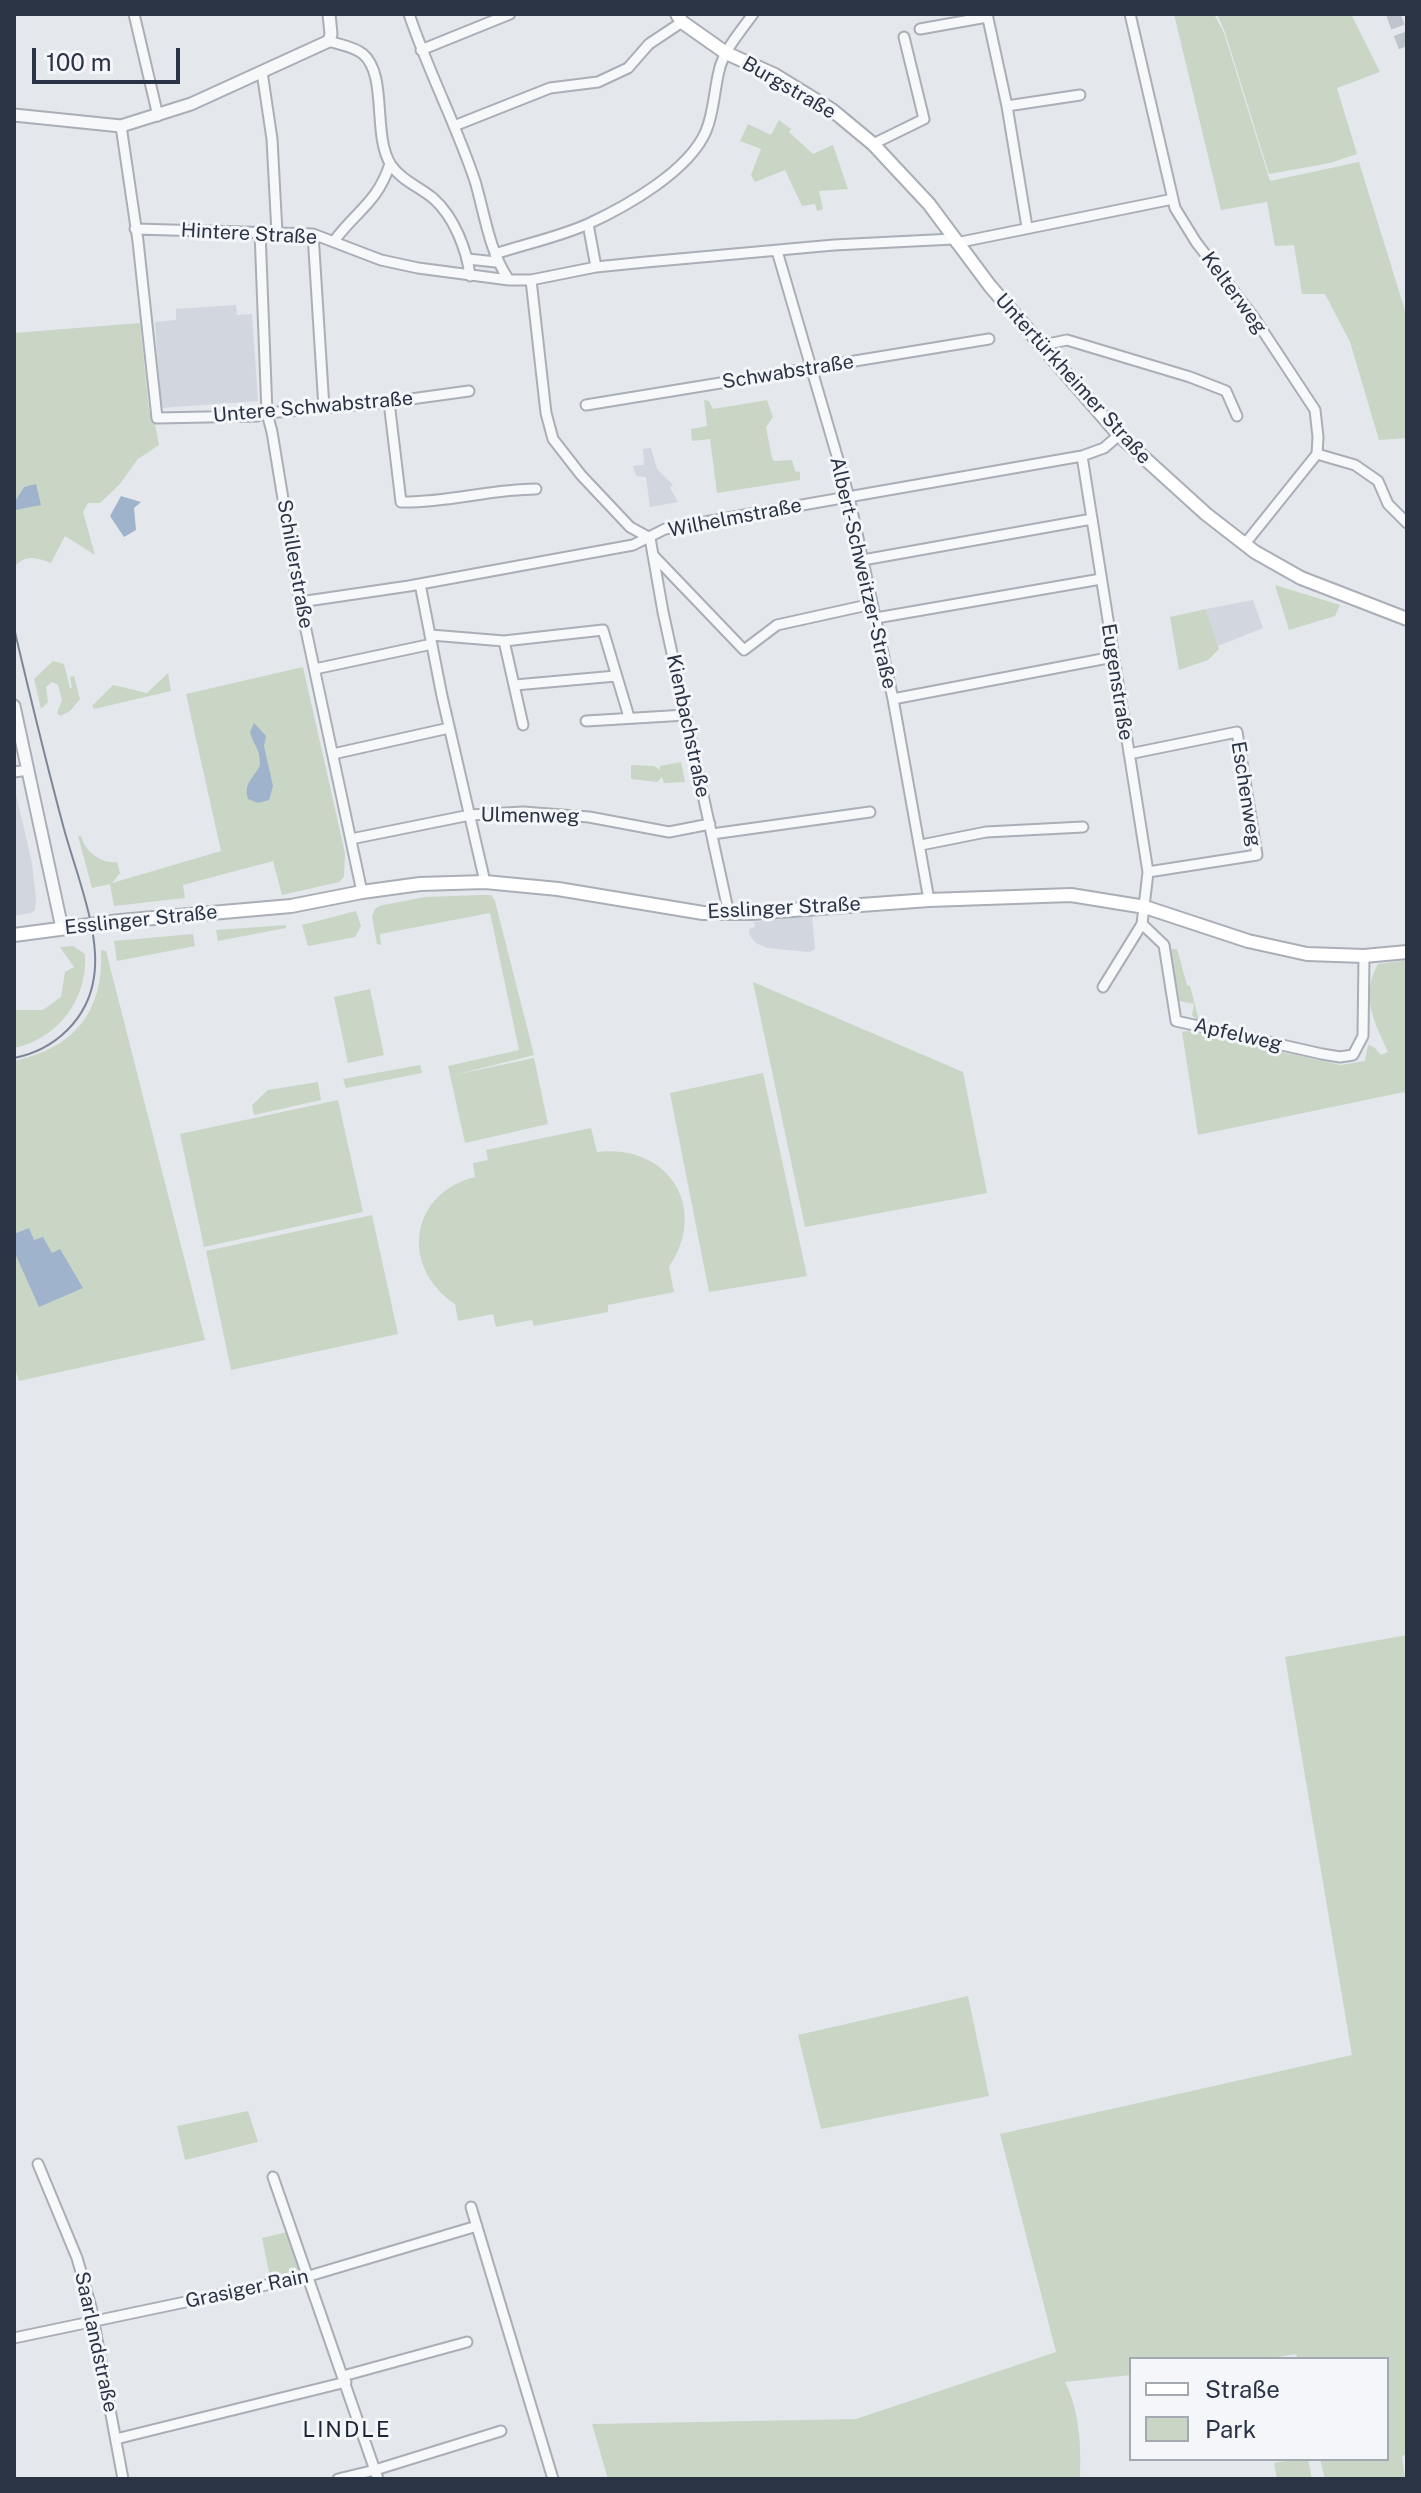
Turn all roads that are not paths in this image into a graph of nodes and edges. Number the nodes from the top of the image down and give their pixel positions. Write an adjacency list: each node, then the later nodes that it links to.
1 (134, 14): 18 (street)
2 (329, 14): 11 (street)
3 (409, 14): 12 (street)
4 (510, 14): 12 (street)
5 (753, 14): 13 (street)
6 (1130, 14): 23 (street, Kelterweg)
7 (987, 16): 9 (street); 16 (street)
8 (680, 18): 13 (main road, Burgstraße); 20 (street)
9 (920, 29)
10 (904, 37): 21 (street)
11 (329, 41): 14 (street); 22 (street)
12 (421, 50): 20 (street)
13 (726, 53): 21 (main road, Burgstraße); 24 (street)
14 (262, 72): 18 (street); 28 (street)
15 (1080, 95): 16 (street)
16 (1007, 106): 25 (street)
17 (14, 115): 19 (street)
18 (158, 116): 19 (street)
19 (121, 126): 26 (street)
20 (454, 126): 33 (street)
21 (873, 144): 31 (main road, Burgstraße)
22 (390, 164): 30 (street); 34 (street)
23 (1173, 199): 25 (street, Hintere Straße); 49 (street, Kelterweg)
24 (588, 224): 33 (street); 35 (street)
25 (1027, 227): 31 (street, Hintere Straße)
26 (135, 229): 27 (street, Hintere Straße); 46 (street, Untere Schwabstraße)
27 (260, 232): 28 (street, Hintere Straße); 46 (street, Schillerstraße)
28 (277, 233): 29 (street, Hintere Straße)
29 (313, 234): 30 (street, Hintere Straße); 45 (street)
30 (334, 241): 36 (street, Hintere Straße)
31 (955, 241): 32 (street, Hintere Straße); 40 (main road, Untertürkheimer Straße)
32 (777, 251): 35 (street, Hintere Straße); 41 (street, Albert-Schweitzer-Straße)
33 (496, 258): 34 (street); 37 (street)
34 (468, 259): 36 (street)
35 (596, 267): 38 (street, Hintere Straße)
36 (470, 276): 37 (street, Hintere Straße)
37 (509, 280): 38 (street, Hintere Straße)
38 (531, 280): 55 (street)
39 (989, 339): 41 (street, Schwabstraße)
40 (1043, 345): 47 (street); 48 (main road, Untertürkheimer Straße)
41 (810, 368): 44 (street, Schwabstraße); 52 (street, Albert-Schweitzer-Straße)
42 (469, 391): 43 (street, Untere Schwabstraße)
43 (389, 402): 45 (street, Untere Schwabstraße); 51 (street)
44 (586, 405)
45 (324, 408): 46 (street, Untere Schwabstraße)
46 (267, 413): 61 (street, Schillerstraße)
47 (1237, 416)
48 (1119, 435): 50 (street, Wilhelmstraße); 56 (main road, Untertürkheimer Straße)
49 (1317, 454): 54 (street); 56 (street)
50 (1082, 456): 52 (street, Wilhelmstraße); 53 (street, Eugenstraße)
51 (536, 489)
52 (849, 497): 55 (street, Wilhelmstraße); 58 (street, Albert-Schweitzer-Straße)
53 (1092, 519): 58 (street); 59 (street, Eugenstraße)
54 (1407, 523)
55 (650, 538): 57 (street, Kienbachstraße); 60 (street, Wilhelmstraße)
56 (1244, 545): 64 (main road, Untertürkheimer Straße)
57 (653, 555): 62 (street); 73 (street, Kienbachstraße)
58 (863, 560): 62 (street, Albert-Schweitzer-Straße)
59 (1101, 579): 63 (street); 67 (street, Eugenstraße)
60 (420, 584): 61 (street, Wilhelmstraße); 65 (street)
61 (300, 602): 68 (street, Schillerstraße)
62 (872, 604): 63 (street, Albert-Schweitzer-Straße)
63 (876, 618): 71 (street, Albert-Schweitzer-Straße)
64 (1407, 619)
65 (431, 640): 66 (street); 68 (street); 77 (street)
66 (504, 641): 69 (street); 70 (street)
67 (1113, 657): 71 (street); 79 (street, Eugenstraße)
68 (315, 669): 78 (street, Schillerstraße)
69 (616, 676): 70 (street); 74 (street)
70 (515, 685): 76 (street)
71 (893, 699): 87 (street, Albert-Schweitzer-Straße)
72 (14, 706): 80 (street)
73 (686, 715): 74 (street); 85 (street, Kienbachstraße)
74 (629, 717): 75 (street)
75 (586, 721)
76 (523, 725)
77 (449, 728): 78 (street); 83 (street)
78 (333, 754): 86 (street, Schillerstraße)
79 (1129, 754): 88 (street, Eugenstraße); 88 (street, Eschenweg)
80 (28, 770): 81 (street); 95 (street)
81 (14, 772)
82 (870, 812): 85 (street, Ulmenweg)
83 (470, 815): 85 (street, Ulmenweg); 86 (street, Ulmenweg); 89 (street)
84 (1083, 827): 87 (street)
85 (711, 829): 93 (street, Kienbachstraße)
86 (351, 839): 90 (street, Schillerstraße)
87 (921, 845): 91 (street, Albert-Schweitzer-Straße)
88 (1148, 872): 92 (street, Eugenstraße)
89 (485, 882): 90 (main road, Esslinger Straße); 93 (main road, Esslinger Straße)
90 (362, 892): 95 (main road, Esslinger Straße)
91 (929, 900): 92 (main road, Esslinger Straße); 93 (main road, Esslinger Straße)
92 (1145, 907): 94 (street); 98 (main road, Esslinger Straße)
93 (729, 914)
94 (1142, 924): 98 (street, Apfelweg); 99 (street)
95 (62, 928): 96 (main road, Esslinger Straße)
96 (14, 935)
97 (1407, 952): 98 (main road, Esslinger Straße)
98 (1364, 956)
99 (1103, 987)
100 (38, 2164): 105 (street, Saarlandstraße)
101 (273, 2177): 104 (street)
102 (471, 2207): 103 (street)
103 (477, 2226): 104 (street, Grasiger Rain); 114 (street)
104 (309, 2276): 105 (street, Grasiger Rain); 108 (street)
105 (94, 2321): 106 (street, Grasiger Rain); 110 (street, Saarlandstraße)
106 (14, 2338)
107 (467, 2342): 108 (street)
108 (344, 2379): 110 (street); 111 (street)
109 (501, 2431): 111 (street)
110 (116, 2439): 112 (street, Saarlandstraße)
111 (377, 2475): 113 (street)
112 (123, 2479)
113 (338, 2479)
114 (553, 2479)

